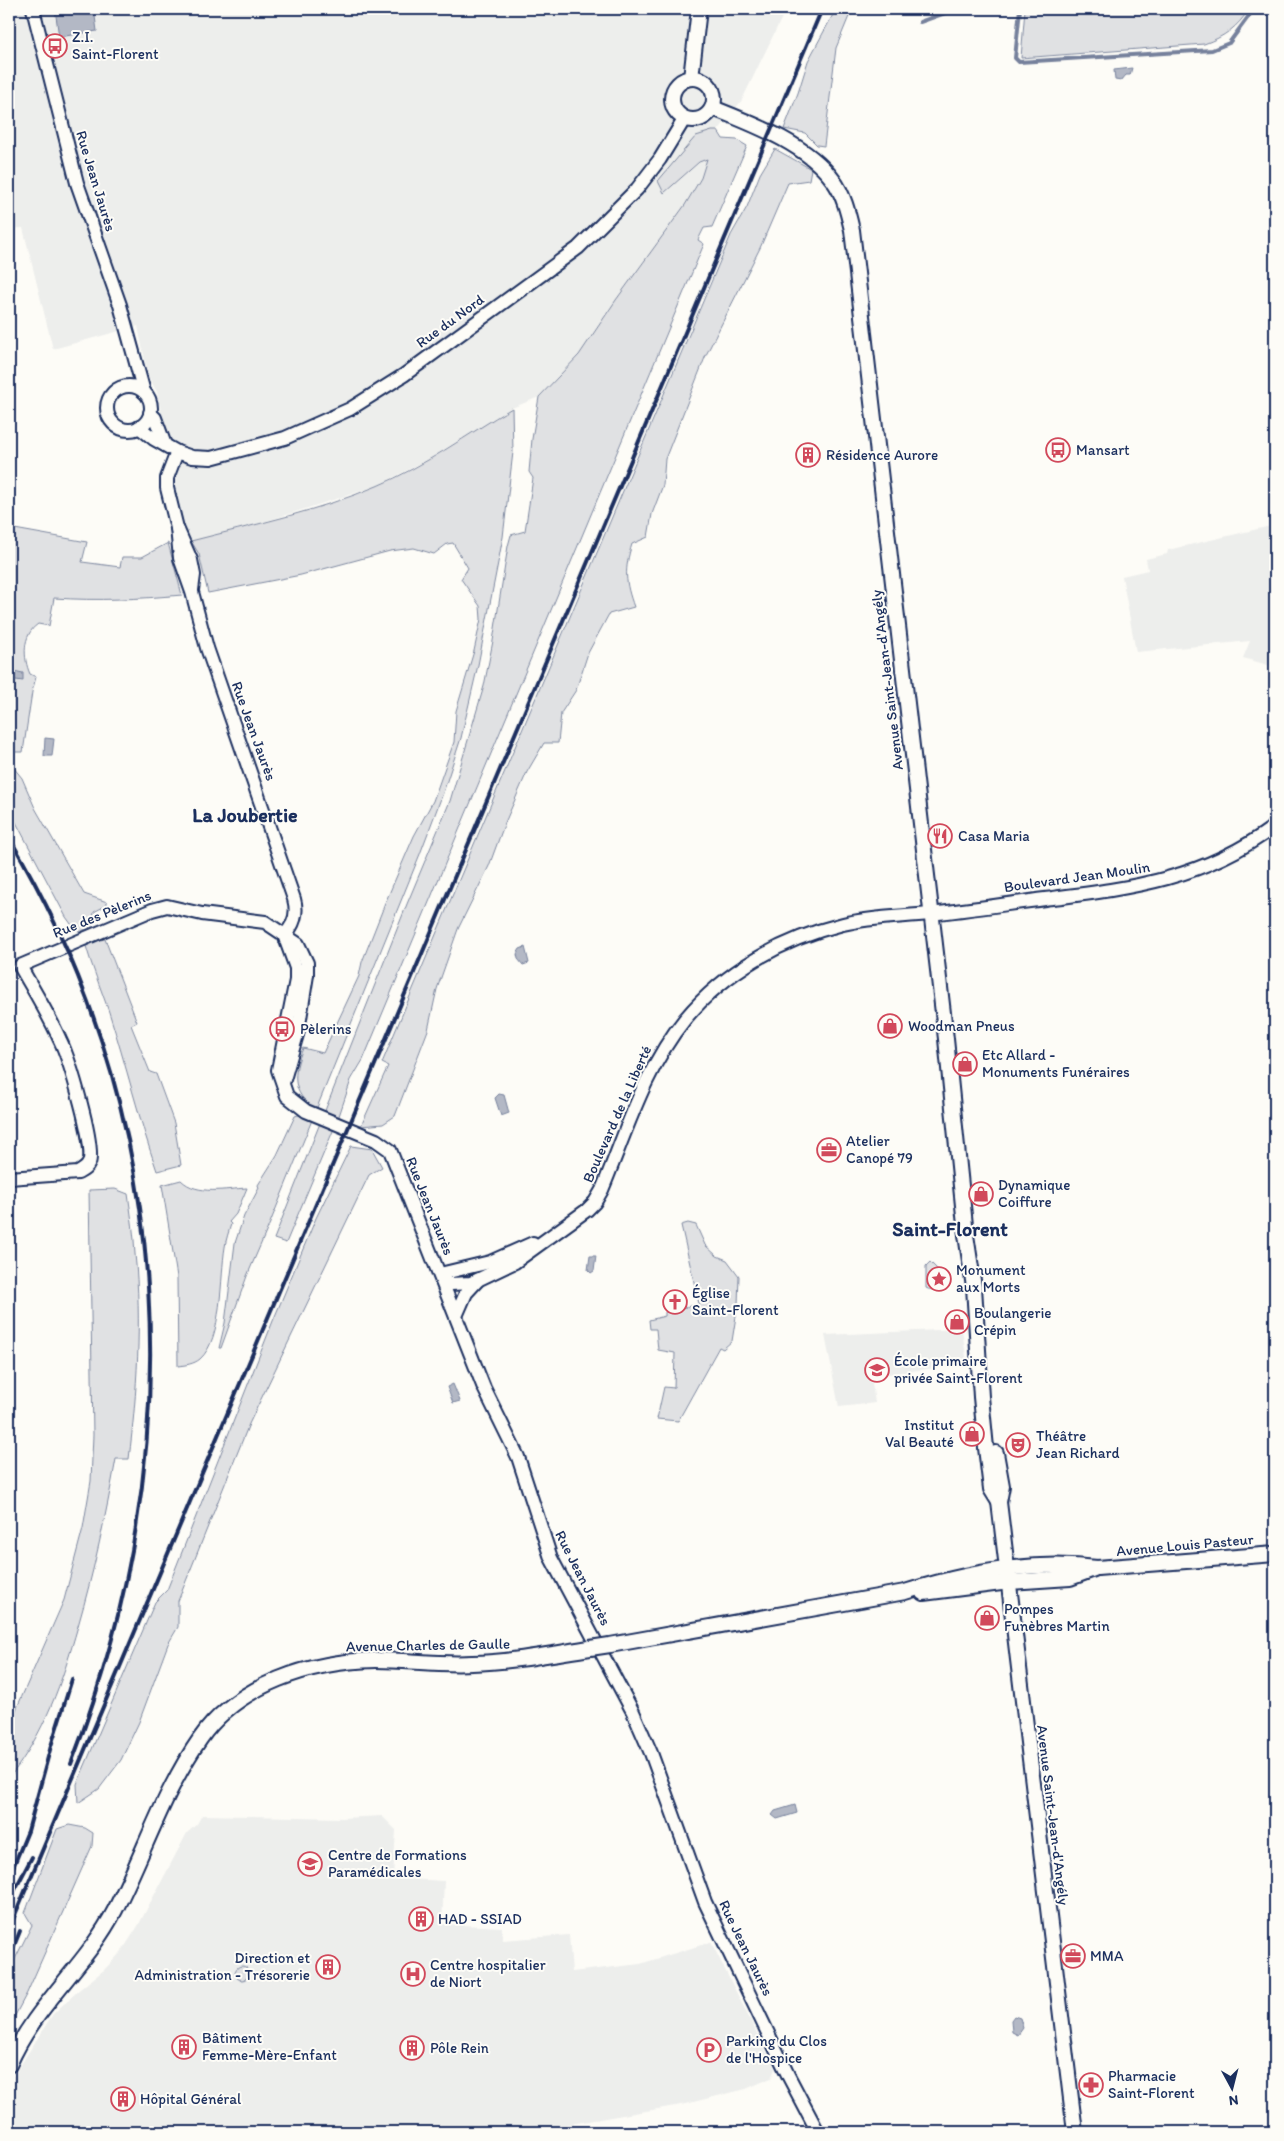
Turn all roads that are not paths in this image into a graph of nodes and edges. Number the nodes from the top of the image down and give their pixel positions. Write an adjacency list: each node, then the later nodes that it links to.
1 (33, 9): 6 (street, Rue Jean Jaurès)
2 (699, 9): 3 (main road)
3 (691, 78): 4 (main road); 5 (main road)
4 (713, 108): 5 (main road); 14 (main road, Avenue Saint-Jean-d'Angély)
5 (685, 118): 12 (street, Rue du Nord)
6 (135, 360): 7 (street); 8 (street, Rue Jean Jaurès)
7 (126, 386): 8 (street); 10 (street)
8 (144, 392): 9 (street)
9 (150, 413): 10 (street); 11 (street)
10 (139, 428): 11 (street)
11 (165, 444): 12 (street)
12 (177, 452): 15 (street, Rue Jean Jaurès)
13 (1275, 826): 14 (street, Boulevard Jean Moulin)
14 (931, 914): 17 (street, Boulevard de la Liberté); 22 (main road, Avenue Saint-Jean-d'Angély)
15 (284, 936): 16 (street, Rue des Pèlerins); 18 (street, Rue Jean Jaurès)
16 (9, 1178)
17 (544, 1239): 18 (street, Boulevard de la Liberté); 19 (street, Boulevard de la Liberté)
18 (441, 1277): 19 (street, Boulevard de la Liberté); 20 (street, Rue Jean Jaurès)
19 (480, 1279): 20 (street, Boulevard de la Liberté)
20 (456, 1316): 24 (street, Rue Jean Jaurès)
21 (1275, 1554): 22 (main road, Avenue Louis Pasteur)
22 (1008, 1576): 23 (main road, Avenue Charles de Gaulle, bridge); 25 (main road, Avenue Saint-Jean-d'Angély)
23 (9, 2065)
24 (818, 2132)
25 (1075, 2132)

